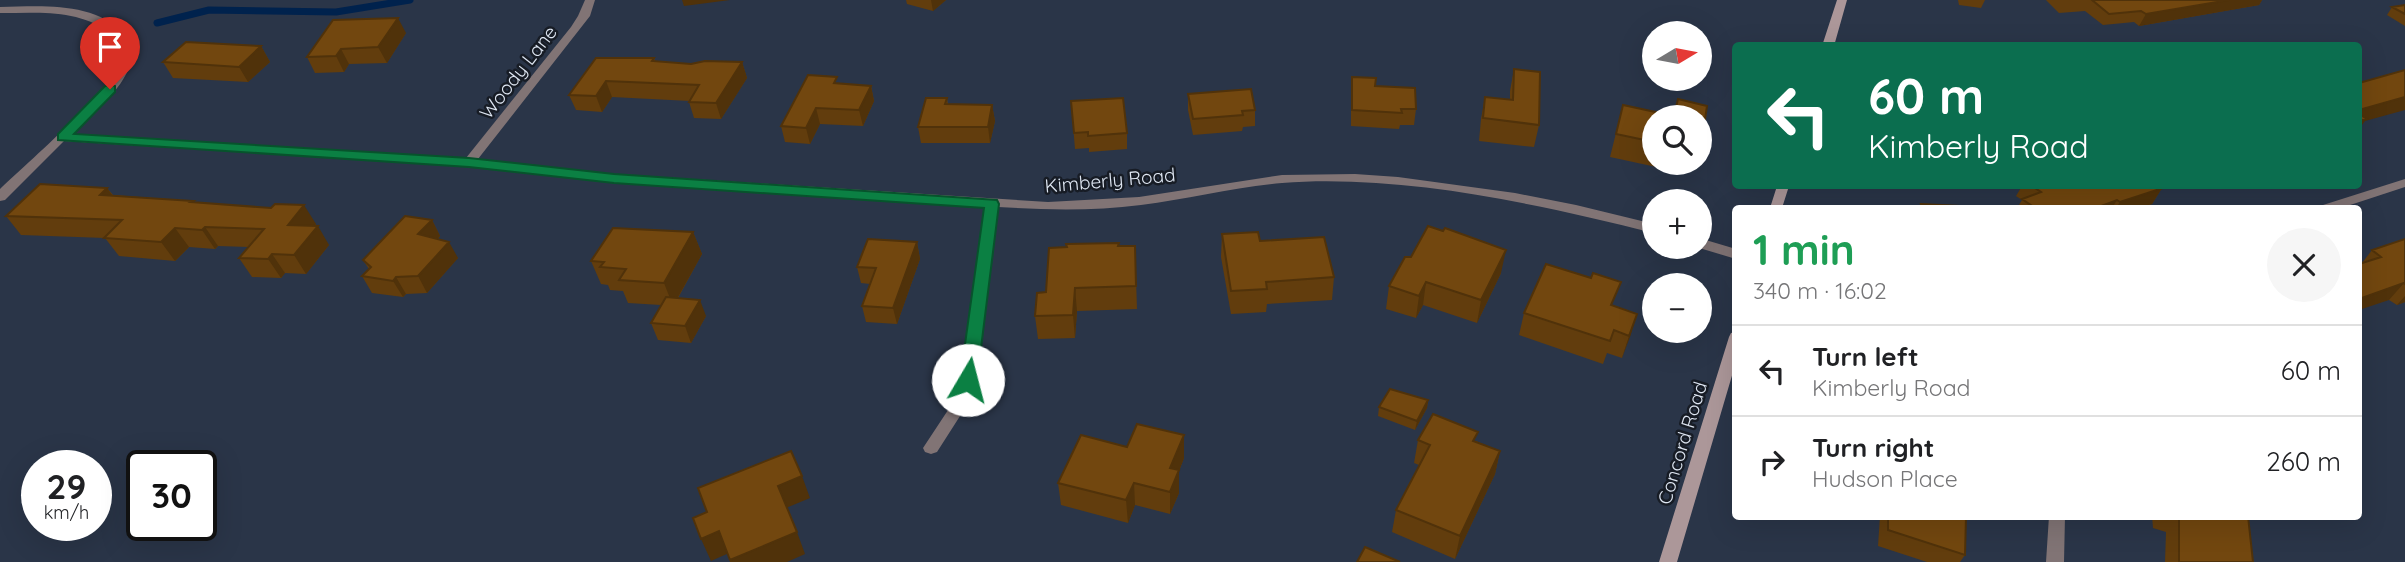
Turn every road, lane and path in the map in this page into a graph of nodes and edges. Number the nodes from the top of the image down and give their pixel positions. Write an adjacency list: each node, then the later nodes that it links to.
1 (590, 0): 6 (street, Woody Lane)
2 (1842, 0): 4 (main road)
3 (0, 10): 5 (street)
4 (1829, 42)
5 (63, 137): 6 (street, Kimberly Road); 8 (street)
6 (469, 162): 9 (street, Kimberly Road)
7 (2405, 183): 10 (street)
8 (0, 197)
9 (992, 204): 11 (street, Kimberly Road); 15 (street)
10 (2337, 205)
11 (1642, 226)
12 (1712, 247): 13 (street)
13 (1732, 253)
14 (1732, 350): 17 (main road, Concord Road)
15 (931, 448)
16 (2057, 520): 18 (street)
17 (1668, 562)
18 (2054, 562)

